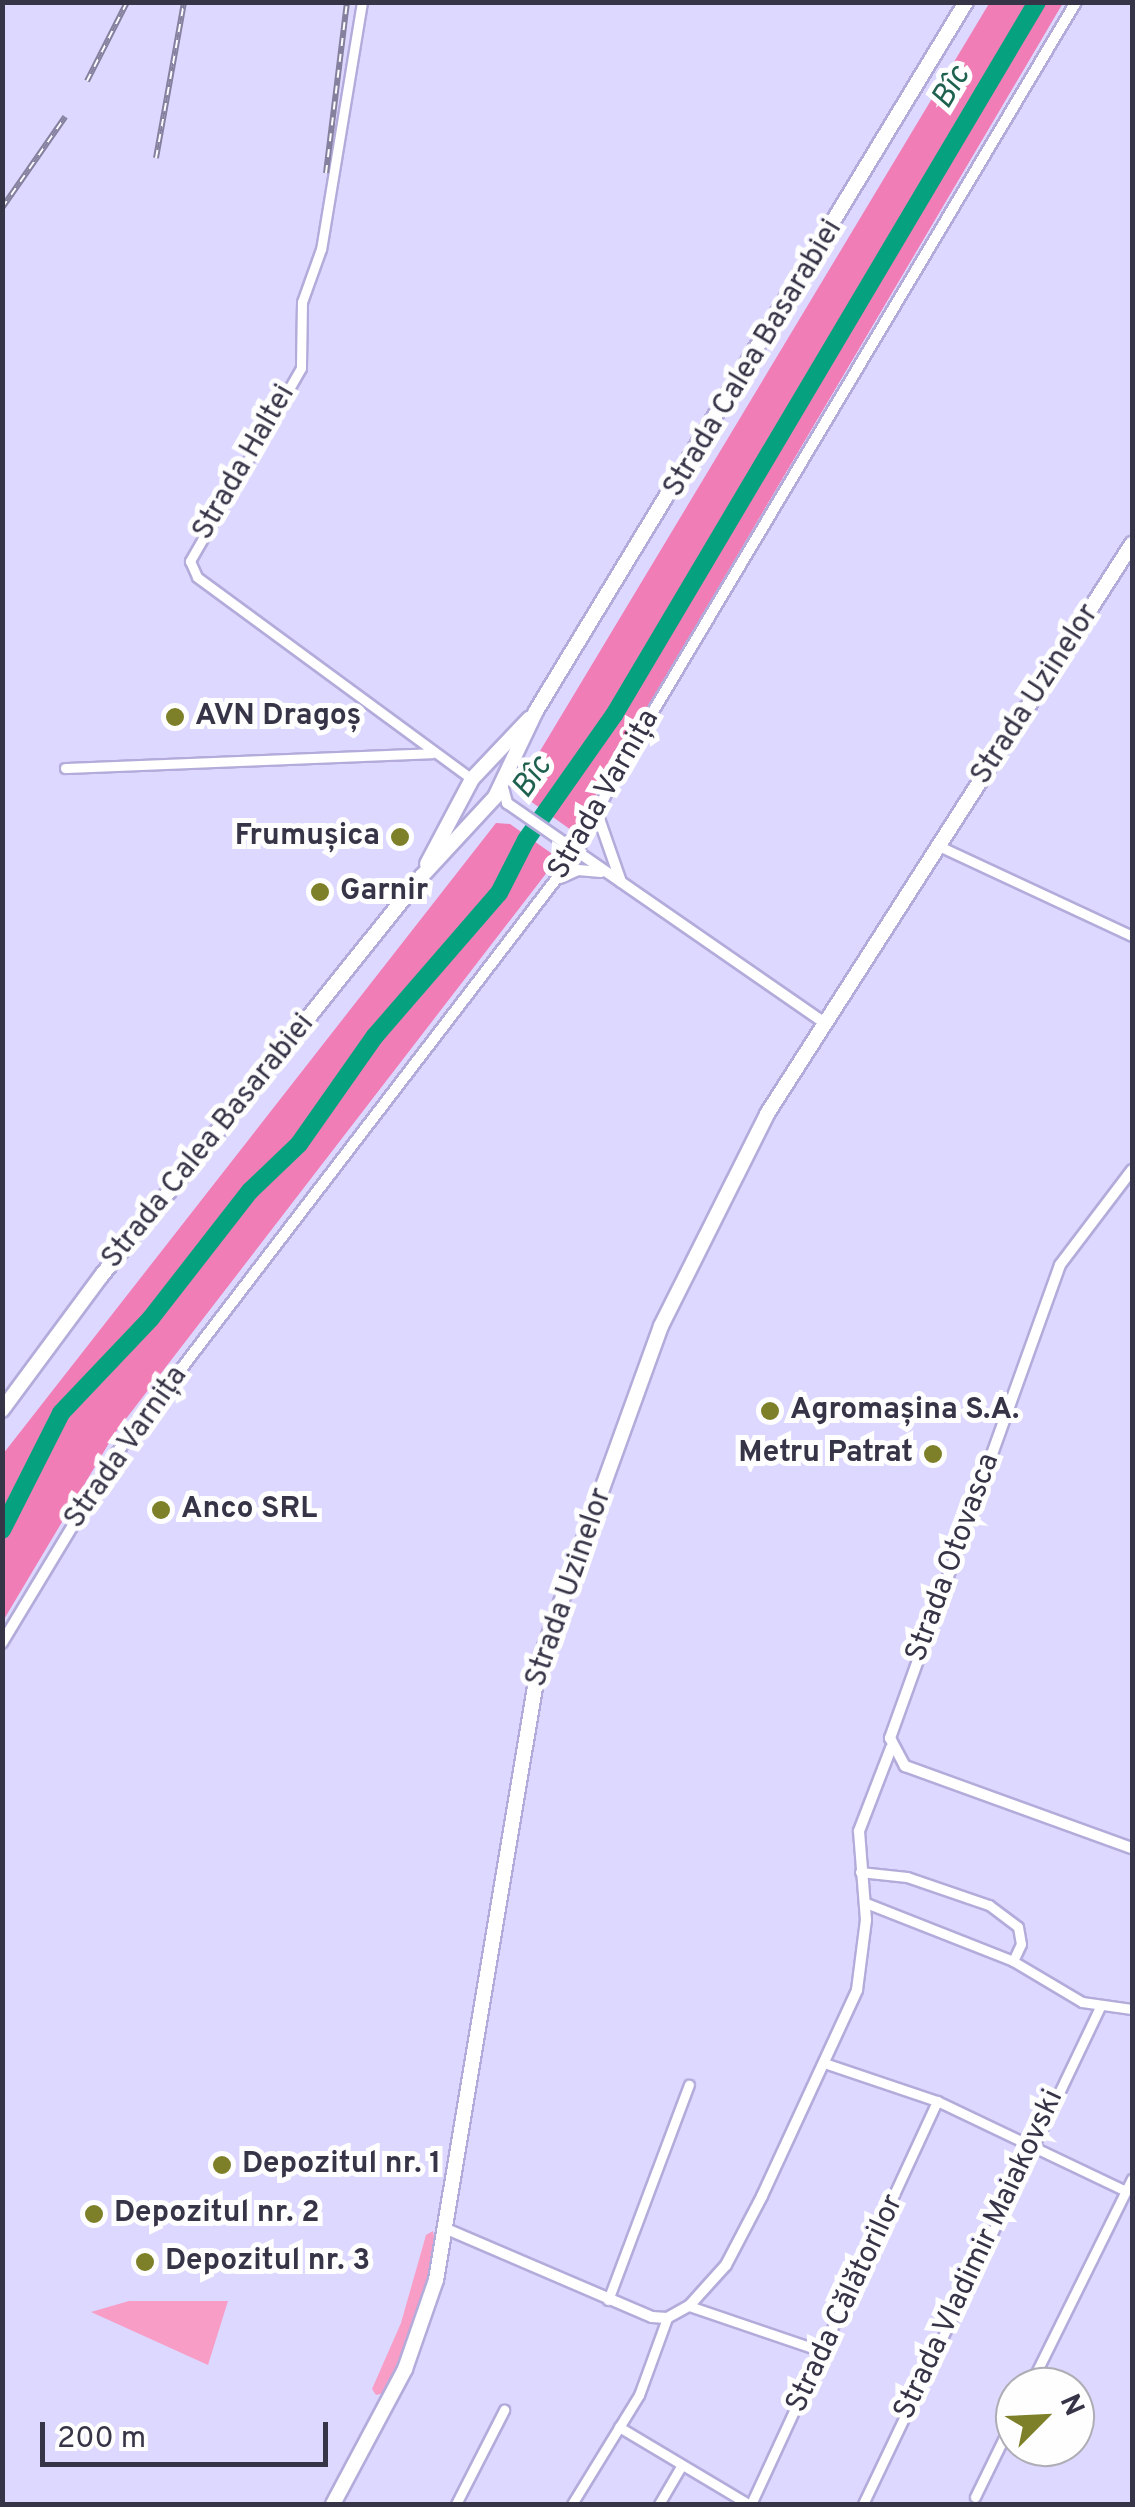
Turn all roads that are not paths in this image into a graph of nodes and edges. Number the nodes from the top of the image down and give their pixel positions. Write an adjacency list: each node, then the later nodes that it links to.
1 (362, 2): 6 (street, Strada Haltei)
2 (966, 2): 5 (main road, Strada Calea Basarabiei)
3 (1076, 2): 12 (street, Strada Varnița)
4 (1132, 544): 13 (main road, Strada Uzinelor)
5 (536, 711): 8 (main road, Strada Calea Basarabiei); 9 (main road, Strada Calea Basarabiei)
6 (432, 752): 7 (street); 8 (street, Strada Haltei)
7 (65, 768)
8 (473, 779): 9 (main road); 10 (main road); 16 (main road, Strada Calea Basarabiei)
9 (502, 784): 10 (main road, Strada Calea Basarabiei); 11 (street)
10 (487, 806): 11 (street); 16 (main road, Strada Calea Basarabiei)
11 (511, 806): 14 (street)
12 (597, 812): 14 (street, Strada Varnița); 18 (street)
13 (939, 846): 19 (street); 20 (main road, Strada Uzinelor)
14 (577, 852): 15 (street); 17 (street, Strada Varnița)
15 (603, 872): 17 (street); 18 (street)
16 (420, 877): 22 (main road, Strada Calea Basarabiei)
17 (559, 878): 23 (street, Strada Varnița)
18 (624, 887): 20 (street)
19 (1132, 936)
20 (826, 1024): 37 (main road, Strada Uzinelor)
21 (1132, 1170): 24 (street, Strada Otovasca)
22 (2, 1410)
23 (2, 1643)
24 (891, 1743): 25 (street); 26 (street, Strada Otovasca)
25 (1132, 1848)
26 (860, 1872): 27 (street, Strada Otovasca); 28 (street)
27 (866, 1903): 28 (street); 31 (street, Strada Otovasca)
28 (1012, 1961): 29 (street)
29 (1100, 2007): 30 (street); 34 (street, Strada Vladimir Maiakovski)
30 (1132, 2009)
31 (827, 2064): 33 (street); 39 (street, Strada Otovasca)
32 (689, 2085): 38 (street)
33 (936, 2101): 34 (street); 41 (street, Strada Călătorilor)
34 (1029, 2148): 36 (street); 53 (street, Strada Vladimir Maiakovski)
35 (1132, 2179): 36 (street)
36 (1124, 2190): 42 (street)
37 (449, 2230): 38 (street); 48 (main road, Strada Uzinelor)
38 (608, 2300): 40 (street)
39 (689, 2306): 40 (street, Strada Otovasca); 41 (street)
40 (667, 2318): 44 (street)
41 (824, 2352): 52 (street, Strada Călătorilor)
42 (1039, 2367)
43 (504, 2410): 49 (street)
44 (618, 2427): 46 (street); 50 (street)
45 (995, 2455): 47 (street)
46 (680, 2468): 51 (street); 52 (street)
47 (974, 2498)
48 (333, 2504)
49 (456, 2504)
50 (572, 2504)
51 (659, 2504)
52 (753, 2504)
53 (863, 2504)

